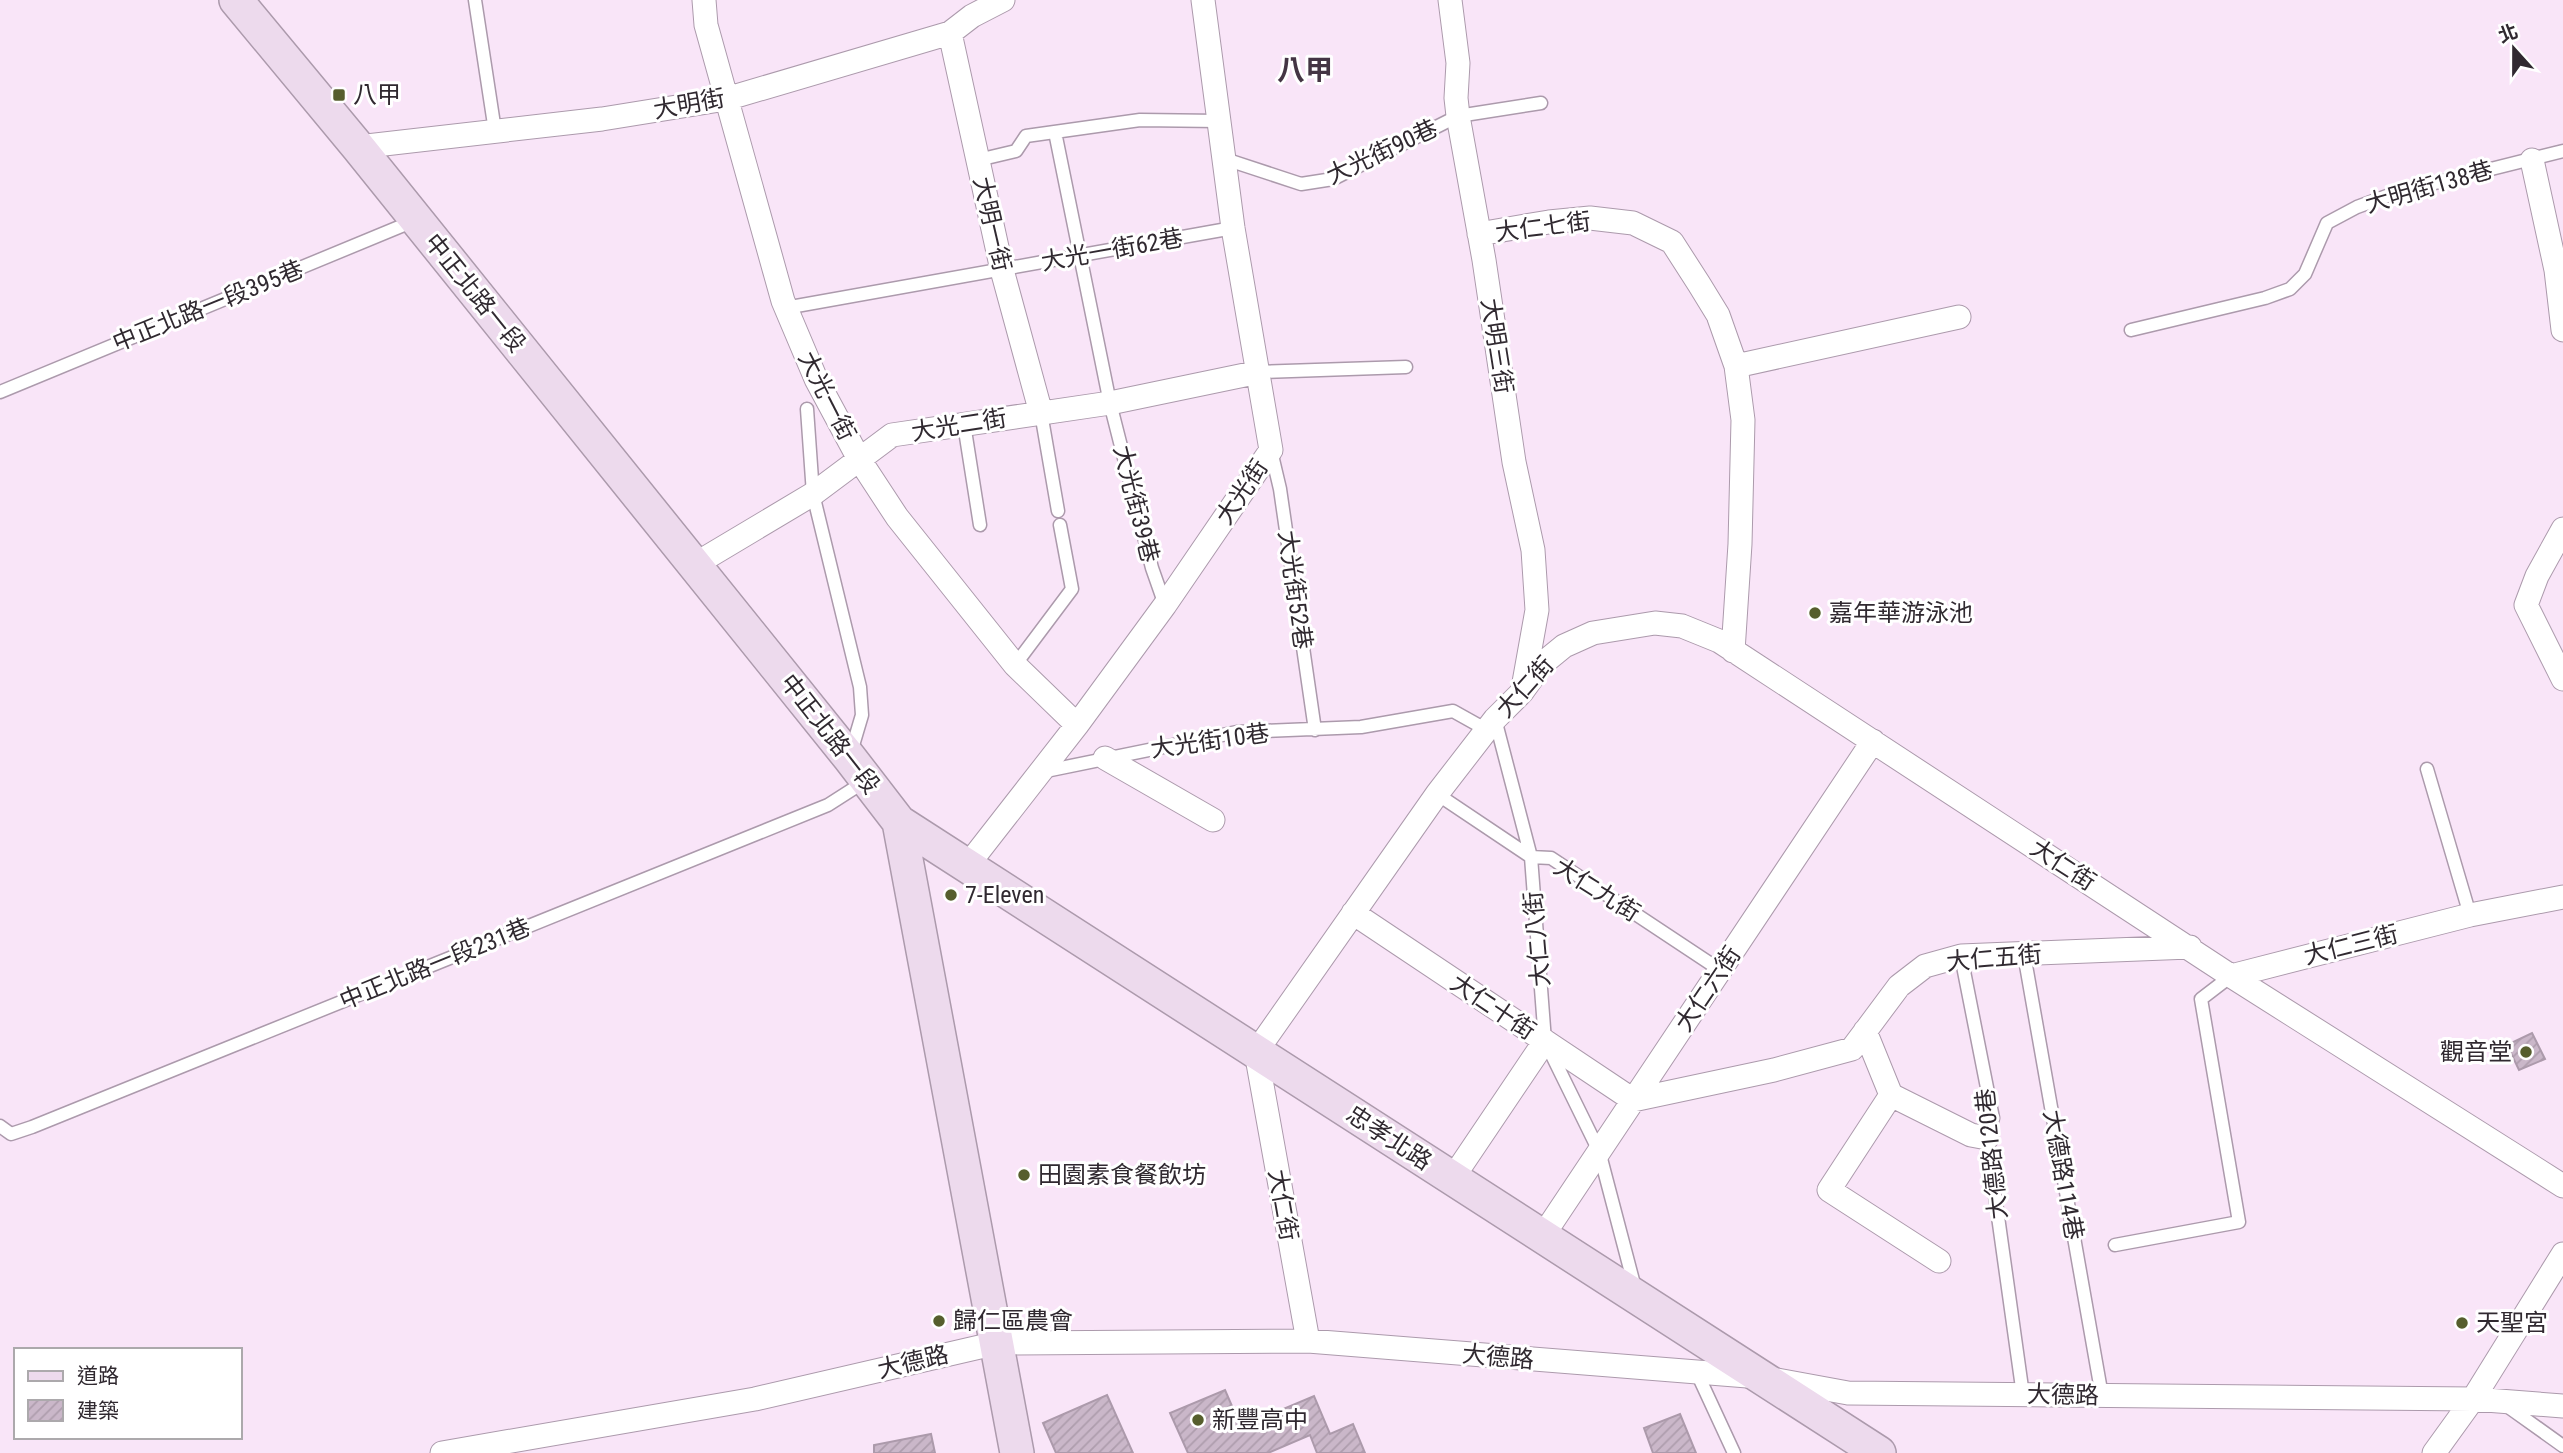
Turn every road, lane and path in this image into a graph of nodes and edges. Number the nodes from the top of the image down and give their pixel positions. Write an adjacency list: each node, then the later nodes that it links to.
1 (236, 0): 14 (main road, 中正北路一段)
2 (475, 0): 12 (lane)
3 (704, 0): 8 (street, 大光一街)
4 (1003, 0): 7 (street, 大明街)
5 (1203, 0): 11 (street, 大光街)
6 (1450, 0): 10 (street, 大明三街)
7 (950, 33): 8 (street, 大明街); 17 (street, 大明一街)
8 (726, 99): 12 (street, 大明街); 24 (street, 大光一街)
9 (1541, 103): 10 (lane, 大光街90巷)
10 (1458, 116): 16 (lane, 大光街90巷); 21 (street, 大明三街)
11 (1219, 121): 13 (lane); 16 (street, 大光街)
12 (495, 131): 14 (street, 大明街)
13 (1055, 132): 17 (lane); 22 (lane, 大光街39巷)
14 (358, 147): 19 (main road, 中正北路一段)
15 (2563, 151): 18 (lane, 大明街138巷)
16 (1225, 159): 20 (street, 大光街)
17 (978, 160): 23 (street, 大明一街)
18 (2532, 160): 26 (lane, 大明街138巷); 27 (street)
19 (416, 220): 31 (lane, 中正北路一段395巷); 43 (main road, 中正北路一段)
20 (1233, 228): 22 (lane, 大光一街62巷); 30 (street, 大光街)
21 (1479, 234): 28 (street, 大仁七街); 48 (street, 大明三街)
22 (1080, 256): 23 (lane, 大光一街62巷); 32 (lane, 大光街39巷)
23 (1002, 270): 24 (lane, 大光一街62巷); 34 (street, 大明一街)
24 (785, 308): 37 (street, 大光一街)
25 (1959, 317): 28 (street)
26 (2131, 330)
27 (2563, 330)
28 (1736, 366): 45 (street, 大仁七街)
29 (1406, 367): 30 (lane)
30 (1259, 372): 32 (street, 大光二街); 36 (street, 大光街)
31 (0, 392)
32 (1111, 403): 34 (street, 大光二街); 44 (lane, 大光街39巷)
33 (807, 409): 38 (lane)
34 (1041, 413): 35 (street, 大光二街); 39 (lane)
35 (964, 424): 37 (street, 大光二街); 40 (lane)
36 (1271, 450): 44 (street, 大光街); 51 (lane, 大光街52巷)
37 (859, 459): 38 (street, 大光二街); 46 (street, 大光一街)
38 (813, 494): 43 (street, 大光二街); 54 (lane)
39 (1058, 510)
40 (980, 525)
41 (1059, 525): 46 (lane)
42 (2563, 529): 47 (street)
43 (694, 565): 54 (main road, 中正北路一段)
44 (1165, 605): 50 (street, 大光街)
45 (1734, 651): 48 (street, 大仁街); 52 (street, 大仁街)
46 (1015, 665): 50 (street, 大光一街)
47 (2563, 679)
48 (1522, 692): 49 (street, 大仁街)
49 (1491, 724): 51 (lane, 大光街10巷); 57 (street, 大仁街); 60 (lane, 大仁八街)
50 (1077, 725): 56 (street, 大光街)
51 (1315, 730): 53 (lane, 大光街10巷)
52 (1873, 741): 65 (street, 大仁街); 68 (street, 大仁六街)
53 (1105, 758): 56 (lane, 大光街10巷); 58 (street, 大光街10巷)
54 (858, 768): 59 (main road, 中正北路一段); 75 (lane, 中正北路一段231巷)
55 (2427, 769): 64 (lane)
56 (1041, 772): 61 (street, 大光街)
57 (1437, 794): 60 (lane, 大仁九街); 63 (street, 大仁街)
58 (1213, 820)
59 (899, 822): 61 (main road, 忠孝北路); 86 (main road, 中正北路一段)
60 (1531, 858): 68 (lane, 大仁九街); 71 (lane, 大仁八街)
61 (967, 866): 72 (main road, 忠孝北路)
62 (2563, 897): 64 (street, 大仁三街)
63 (1353, 913): 71 (street, 大仁十街); 72 (street, 大仁街)
64 (2470, 915): 69 (street, 大仁三街)
65 (2190, 947): 66 (street, 大仁五街); 69 (street, 大仁街)
66 (2024, 954): 67 (street, 大仁五街); 90 (lane, 大德路114巷)
67 (1961, 956): 70 (street, 大仁五街); 76 (lane, 大德路120巷)
68 (1720, 970): 74 (street, 大仁六街)
69 (2231, 976): 79 (street, 大仁街); 81 (lane)
70 (1865, 1031): 73 (street); 74 (street, 大仁五街)
71 (1545, 1041): 74 (street, 大仁十街); 77 (lane, 大仁八街); 78 (street)
72 (1256, 1052): 78 (main road, 忠孝北路); 85 (street, 大仁街)
73 (1891, 1095): 76 (street); 83 (street)
74 (1633, 1100): 77 (street, 大仁六街)
75 (0, 1126)
76 (1987, 1138): 89 (lane, 大德路120巷)
77 (1599, 1151): 80 (street, 大仁六街); 84 (lane, 大仁八街)
78 (1452, 1179): 80 (main road, 忠孝北路)
79 (2563, 1186)
80 (1542, 1237): 84 (main road, 忠孝北路)
81 (2115, 1245)
82 (2563, 1254): 91 (street)
83 (1939, 1262)
84 (1637, 1295): 88 (main road, 忠孝北路)
85 (1307, 1341): 86 (street, 大德路); 87 (street, 大德路)
86 (997, 1343): 95 (street, 大德路); 96 (main road, 中正北路一段)
87 (1697, 1373): 88 (street, 大德路); 97 (lane)
88 (1760, 1377): 89 (street, 大德路); 98 (main road, 忠孝北路)
89 (2023, 1395): 90 (street, 大德路)
90 (2102, 1396): 91 (street, 大德路)
91 (2473, 1399): 92 (street, 大德路); 99 (street)
92 (2501, 1401): 93 (street, 大德路); 94 (lane)
93 (2563, 1406)
94 (2563, 1446)
95 (442, 1453)
96 (1017, 1453)
97 (1734, 1453)
98 (1879, 1453)
99 (2434, 1453)

